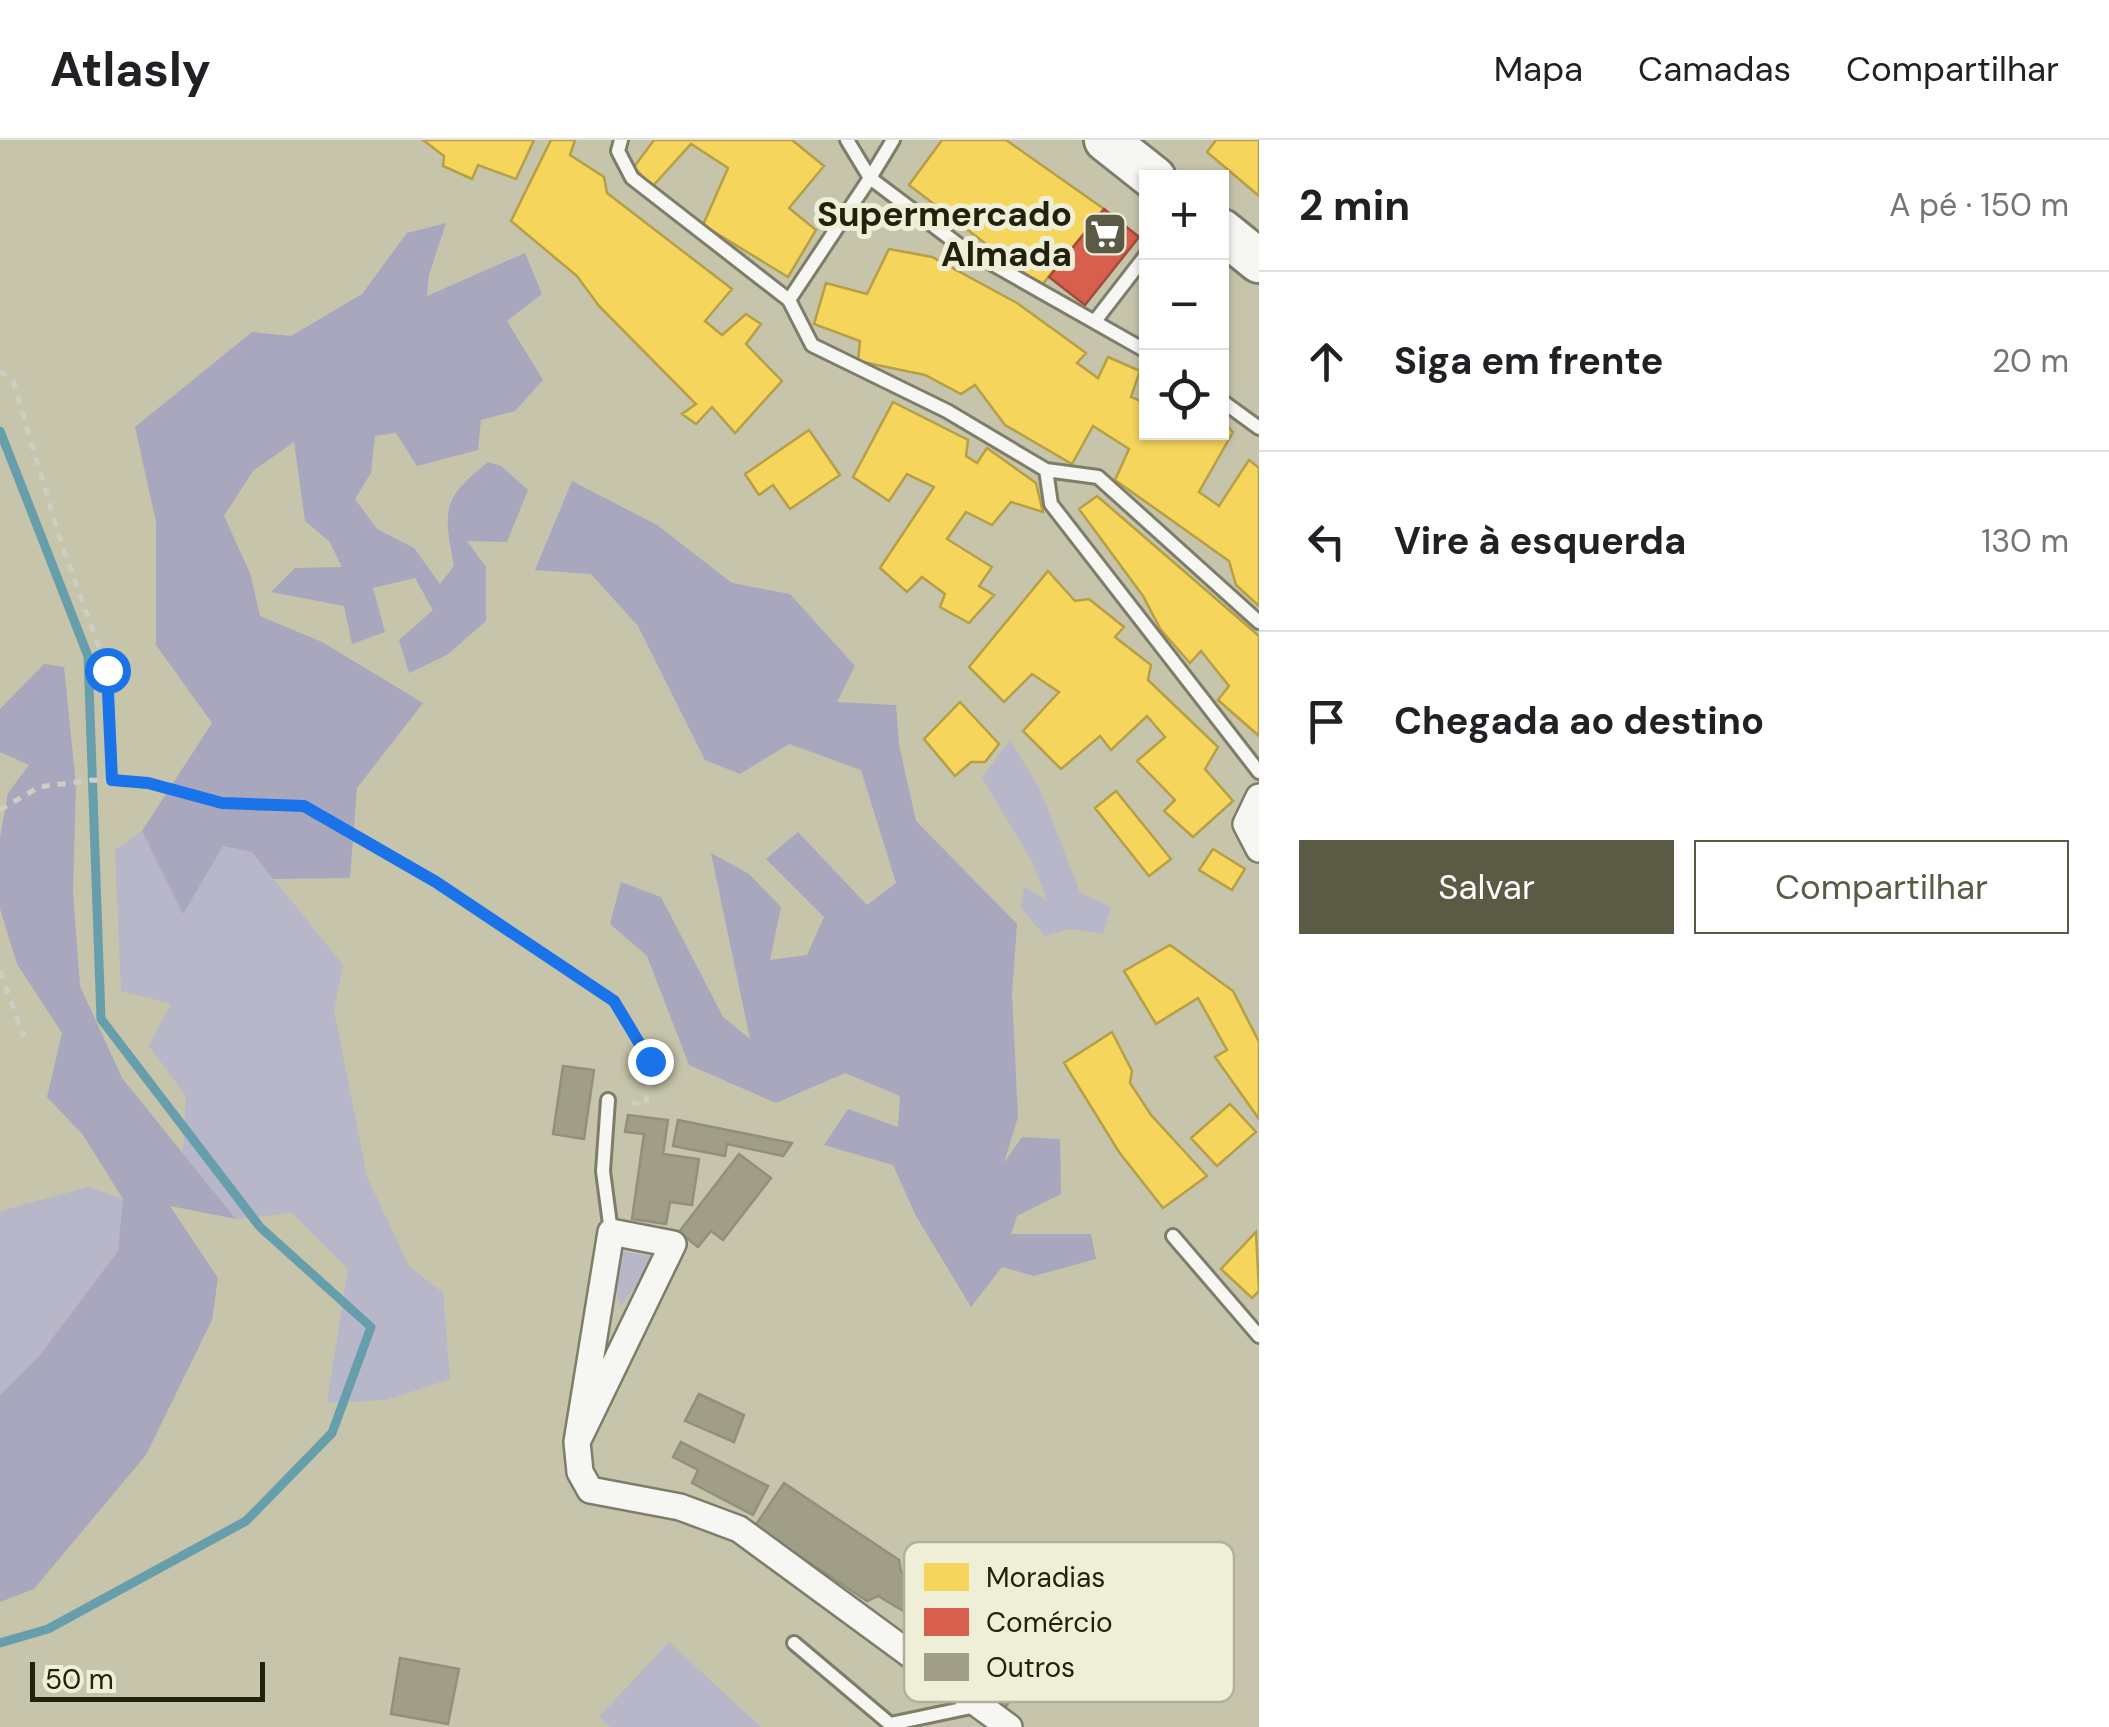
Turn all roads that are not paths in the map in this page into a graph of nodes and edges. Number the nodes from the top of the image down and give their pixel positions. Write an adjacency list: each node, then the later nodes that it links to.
1 (621, 140): 10 (lane)
2 (893, 140): 6 (lane)
3 (1106, 140): 5 (main road)
4 (850, 142): 6 (lane)
5 (1144, 170)
6 (870, 178): 10 (lane); 11 (lane)
7 (1229, 237): 9 (main road)
8 (1142, 260): 11 (lane)
9 (1259, 261)
10 (789, 300): 15 (lane)
11 (1096, 321): 12 (lane)
12 (1144, 350)
13 (1229, 405): 14 (lane)
14 (1259, 428)
15 (1046, 470): 16 (lane); 17 (lane)
16 (1259, 622)
17 (1259, 772)
18 (1259, 797): 19 (street)
19 (1259, 849)
20 (608, 1100): 21 (lane)
21 (611, 1232): 24 (street); 24 (street)
22 (1173, 1236): 23 (lane)
23 (1259, 1336)
24 (577, 1442): 26 (street)
25 (794, 1643): 28 (lane)
26 (904, 1651)
27 (973, 1702): 28 (street)
28 (978, 1706): 29 (street)
29 (1009, 1727)

